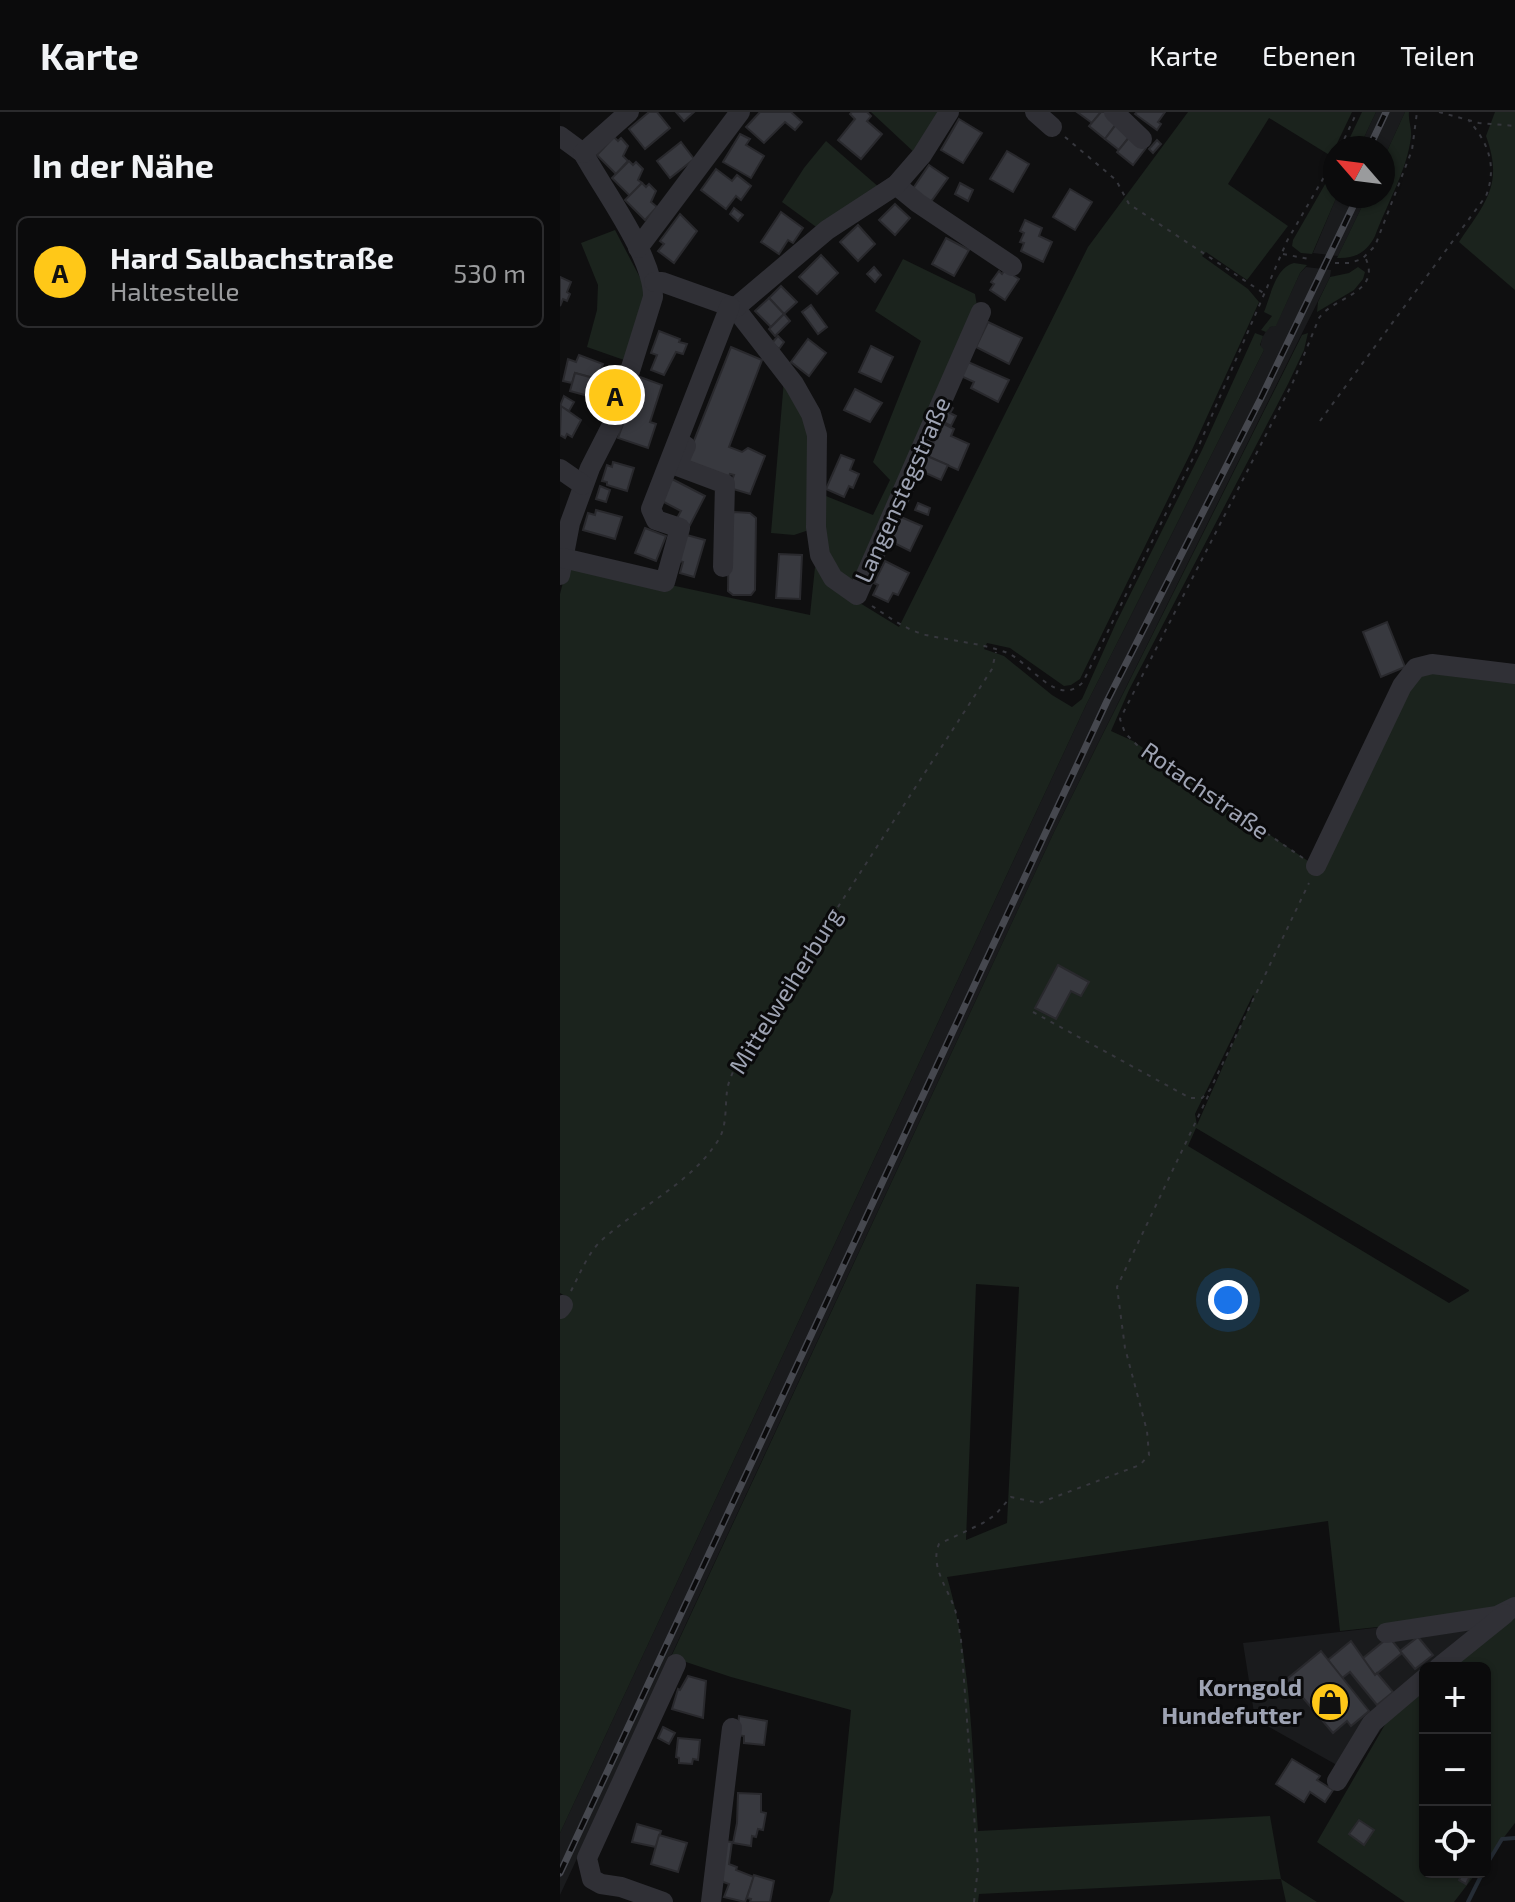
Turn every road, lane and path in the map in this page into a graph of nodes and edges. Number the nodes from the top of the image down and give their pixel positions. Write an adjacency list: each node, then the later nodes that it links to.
1 (629, 112): 15 (street)
2 (740, 112): 18 (street)
3 (949, 112): 17 (street)
4 (1035, 112): 11 (street)
5 (1357, 112): 13 (path)
6 (1417, 112): 20 (path)
7 (1439, 112): 9 (path)
8 (1123, 115): 14 (street)
9 (1469, 121): 10 (path); 28 (path)
10 (1515, 126)
11 (1052, 127): 25 (path)
12 (560, 136): 15 (street)
13 (1346, 136)
14 (1142, 139)
15 (583, 153): 18 (street)
16 (1323, 179): 19 (path)
17 (896, 185): 23 (street); 26 (street)
18 (638, 248): 24 (street)
19 (1282, 254): 21 (path); 25 (path)
20 (1365, 257): 22 (path); 37 (path, Rotachstraße)
21 (1309, 259)
22 (1335, 263)
23 (1012, 266)
24 (654, 282): 26 (street); 30 (street)
25 (1266, 294): 35 (path)
26 (735, 309): 32 (street); 33 (street); 34 (street, Langenstegstraße)
27 (981, 312): 34 (street, Langenstegstraße)
28 (1320, 421)
29 (560, 469): 30 (street)
30 (583, 485): 31 (street)
31 (565, 522): 32 (street)
32 (562, 567)
33 (723, 567)
34 (857, 595): 35 (path)
35 (997, 650): 40 (path, Mittelweiherburg)
36 (1515, 674): 37 (street)
37 (1316, 866): 39 (path)
38 (1033, 1012): 39 (path)
39 (1210, 1090): 50 (path)
40 (562, 1307)
41 (1510, 1610): 42 (street); 43 (street)
42 (1386, 1633)
43 (1445, 1662)
44 (676, 1664): 48 (street)
45 (1419, 1683): 47 (street)
46 (732, 1728): 49 (street)
47 (1337, 1781)
48 (663, 1902)
49 (711, 1902)
50 (974, 1902)

